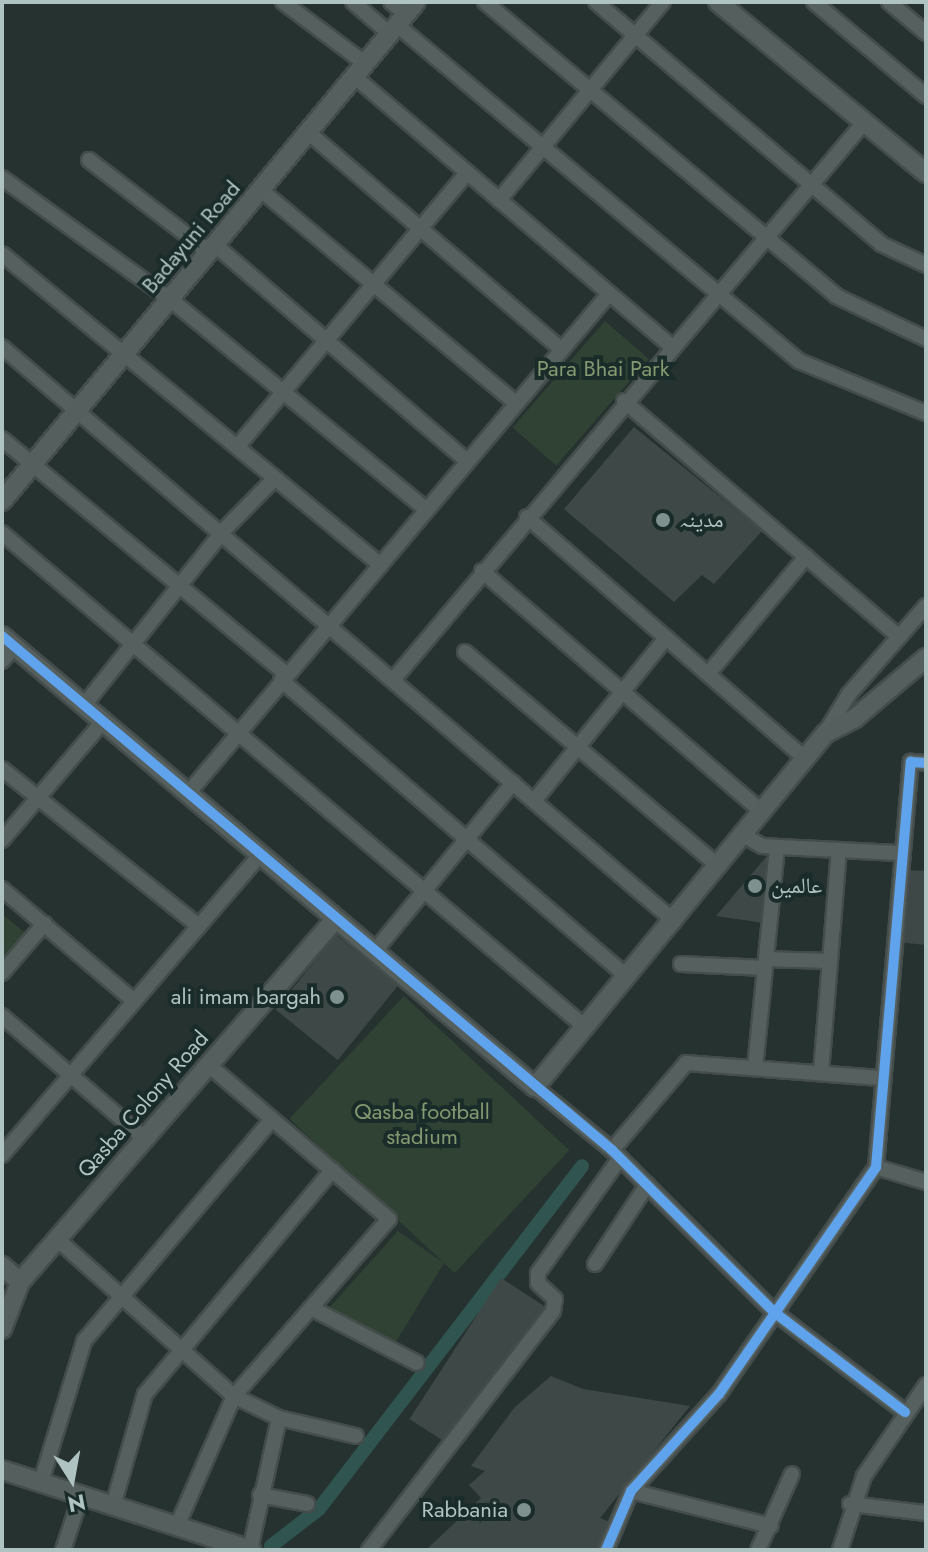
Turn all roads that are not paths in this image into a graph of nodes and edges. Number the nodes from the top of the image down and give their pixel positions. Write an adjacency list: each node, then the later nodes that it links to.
1 (283, 2): 12 (street)
2 (353, 2): 9 (street)
3 (485, 2): 13 (street)
4 (596, 2): 11 (street)
5 (663, 2): 11 (street)
6 (718, 2): 15 (street)
7 (814, 2): 14 (street)
8 (889, 2): 10 (street)
9 (400, 15): 12 (street, Badayuni Road); 17 (street)
10 (926, 33)
11 (635, 35): 13 (street); 22 (street)
12 (360, 71): 16 (street, Badayuni Road); 20 (street)
13 (590, 90): 17 (street); 26 (street)
14 (926, 96)
15 (861, 126): 19 (street); 22 (street)
16 (309, 133): 23 (street, Badayuni Road); 25 (street)
17 (544, 144): 24 (street); 32 (street)
18 (89, 160): 27 (street)
19 (923, 167)
20 (467, 173): 24 (street); 25 (street)
21 (2, 178): 33 (street)
22 (812, 185): 26 (street); 29 (street)
23 (261, 190): 27 (street, Badayuni Road); 30 (street)
24 (499, 200): 31 (street)
25 (420, 228): 30 (street); 38 (street)
26 (765, 240): 32 (street); 34 (street)
27 (212, 249): 33 (street, Badayuni Road); 35 (street)
28 (2, 254): 39 (street)
29 (926, 265)
30 (373, 285): 35 (street); 42 (street)
31 (609, 294): 37 (street); 38 (street)
32 (719, 295): 37 (street); 44 (street)
33 (170, 299): 39 (street, Badayuni Road); 40 (street)
34 (926, 339)
35 (327, 341): 40 (street); 47 (street)
36 (2, 347): 43 (street)
37 (672, 347): 41 (street)
38 (562, 350): 42 (street)
39 (124, 354): 43 (street, Badayuni Road); 46 (street)
40 (285, 393): 46 (street); 51 (street)
41 (624, 401): 52 (street); 55 (street)
42 (516, 403): 47 (street)
43 (78, 410): 48 (street, Badayuni Road); 53 (street)
44 (926, 413)
45 (2, 439): 48 (street)
46 (237, 447): 49 (street)
47 (467, 461): 51 (street)
48 (33, 464): 50 (street, Badayuni Road); 58 (street)
49 (275, 478): 53 (street); 56 (street)
50 (2, 501)
51 (426, 509): 56 (street)
52 (527, 517): 57 (street); 62 (street)
53 (223, 531): 58 (street); 60 (street)
54 (2, 533): 64 (street)
55 (806, 557): 61 (street); 68 (street)
56 (379, 564): 60 (street)
57 (482, 571): 70 (street); 71 (street)
58 (178, 588): 64 (street); 69 (street)
59 (926, 606): 61 (street)
60 (328, 623): 69 (street); 70 (street)
61 (896, 634): 75 (street)
62 (666, 638): 68 (street); 71 (street)
63 (8, 641): 67 (street); 72 (street)
64 (134, 643): 72 (street); 74 (street)
65 (465, 652): 76 (street)
66 (926, 658): 75 (street)
67 (2, 661)
68 (708, 674): 77 (street)
69 (284, 677): 74 (street); 86 (street)
70 (393, 680): 80 (street)
71 (622, 692): 76 (street); 84 (street)
72 (85, 704): 73 (street)
73 (104, 720): 81 (street); 82 (street)
74 (240, 729): 81 (street); 94 (street)
75 (826, 733): 77 (street)
76 (577, 747): 83 (street); 92 (street)
77 (805, 759): 84 (street)
78 (926, 763): 90 (street)
79 (2, 769): 82 (street)
80 (513, 783): 83 (street); 86 (street)
81 (190, 791): 91 (street)
82 (39, 798): 87 (street); 98 (street)
83 (534, 801): 96 (street)
84 (762, 812): 85 (street)
85 (743, 835): 88 (street); 92 (street)
86 (466, 839): 94 (street); 104 (street)
87 (2, 840)
88 (777, 847): 89 (street); 102 (street)
89 (839, 850): 90 (street); 100 (street)
90 (901, 853): 112 (street)
91 (261, 854): 95 (street); 98 (street)
92 (718, 866): 96 (street)
93 (2, 889): 97 (street)
94 (425, 889): 99 (street); 107 (street)
95 (335, 919): 99 (street); 108 (street, Qasba Colony Road)
96 (674, 921): 104 (street)
97 (44, 924): 103 (street); 105 (street)
98 (199, 926): 105 (street)
99 (374, 952): 113 (street)
100 (830, 961): 102 (street); 110 (street)
101 (681, 964): 102 (street)
102 (765, 964): 109 (street)
103 (2, 973)
104 (627, 977): 107 (street)
105 (134, 1001): 111 (street)
106 (2, 1016): 111 (street)
107 (585, 1027): 113 (street)
108 (209, 1065): 114 (street); 115 (street, Qasba Colony Road)
109 (755, 1068): 110 (street); 117 (street)
110 (821, 1073): 112 (street)
111 (71, 1074): 115 (street); 116 (street)
112 (882, 1078): 118 (street)
113 (535, 1087): 117 (street)
114 (272, 1119): 119 (street); 126 (street)
115 (145, 1139): 122 (street, Qasba Colony Road)
116 (5, 1145)
117 (616, 1154): 121 (street); 151 (street)
118 (876, 1167): 120 (street); 128 (street)
119 (332, 1170): 127 (street); 130 (street)
120 (926, 1182)
121 (647, 1185): 123 (street); 128 (street)
122 (58, 1240): 125 (street, Qasba Colony Road); 126 (street)
123 (595, 1264)
124 (2, 1266): 125 (street)
125 (20, 1282): 129 (street, Qasba Colony Road)
126 (122, 1297): 130 (street); 139 (street)
127 (311, 1308): 131 (street); 133 (street)
128 (774, 1312): 134 (street); 140 (street)
129 (2, 1329)
130 (182, 1350): 133 (street); 145 (street)
131 (417, 1363)
132 (926, 1385): 134 (street)
133 (234, 1396): 135 (street); 147 (street)
134 (905, 1412): 144 (street)
135 (279, 1418): 136 (street); 141 (street)
136 (356, 1436)
137 (2, 1470): 139 (street)
138 (792, 1474): 148 (street)
139 (41, 1482): 142 (street)
140 (631, 1491): 148 (street); 152 (street)
141 (260, 1495): 143 (street); 150 (street)
142 (81, 1496): 145 (street); 149 (street)
143 (307, 1504)
144 (850, 1504): 146 (street); 154 (street)
145 (113, 1506): 147 (street)
146 (926, 1513)
147 (177, 1526): 150 (street)
148 (771, 1526): 153 (street)
149 (63, 1550)
150 (250, 1550)
151 (369, 1550)
152 (606, 1550)
153 (758, 1550)
154 (840, 1550)

